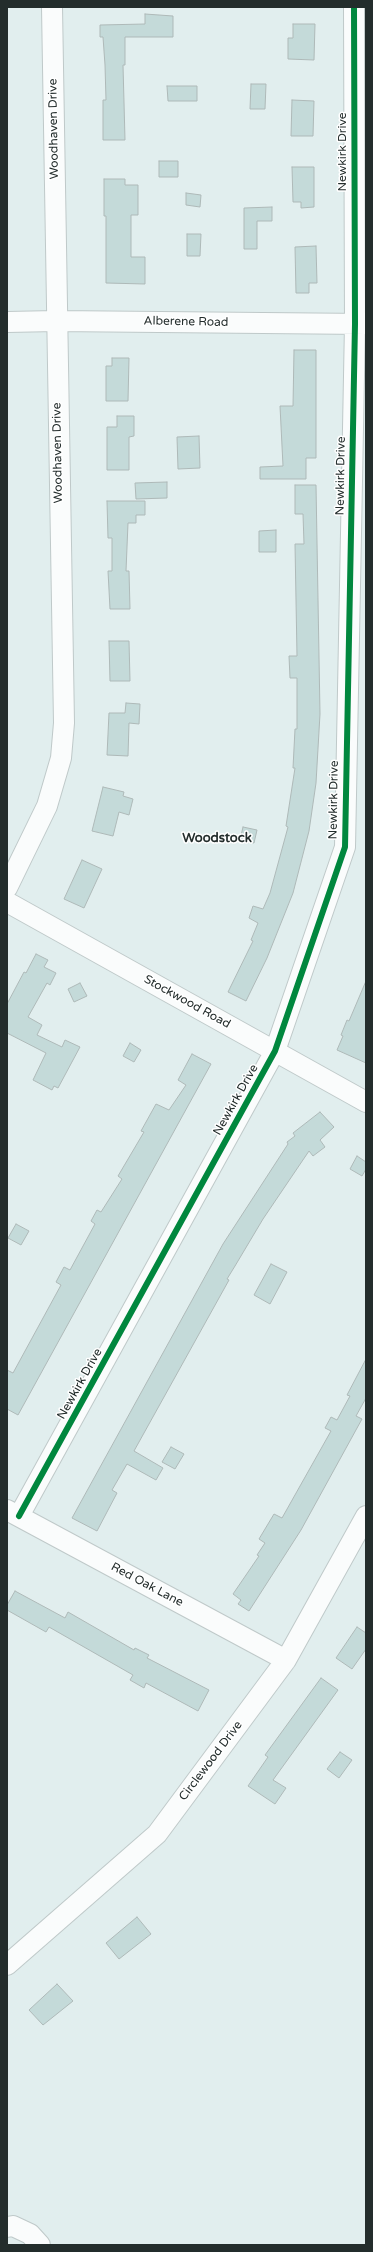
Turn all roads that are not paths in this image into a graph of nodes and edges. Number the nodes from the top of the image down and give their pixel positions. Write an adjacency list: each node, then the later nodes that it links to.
1 (52, 7): 3 (street, Woodhaven Drive)
2 (354, 7): 5 (street, Newkirk Drive)
3 (56, 321): 4 (street, Alberene Road); 5 (street, Alberene Road); 6 (street, Woodhaven Drive)
4 (7, 322)
5 (360, 324): 8 (street, Newkirk Drive)
6 (7, 888)
7 (7, 902): 8 (street, Stockwood Road)
8 (275, 1051): 9 (street, Stockwood Road); 10 (street, Newkirk Drive)
9 (366, 1102)
10 (13, 1513): 12 (street, Red Oak Lane)
11 (366, 1516): 12 (street, Circlewood Drive)
12 (286, 1660): 13 (street, Circlewood Drive)
13 (7, 1965)
14 (7, 2227): 15 (street)
15 (40, 2245)

